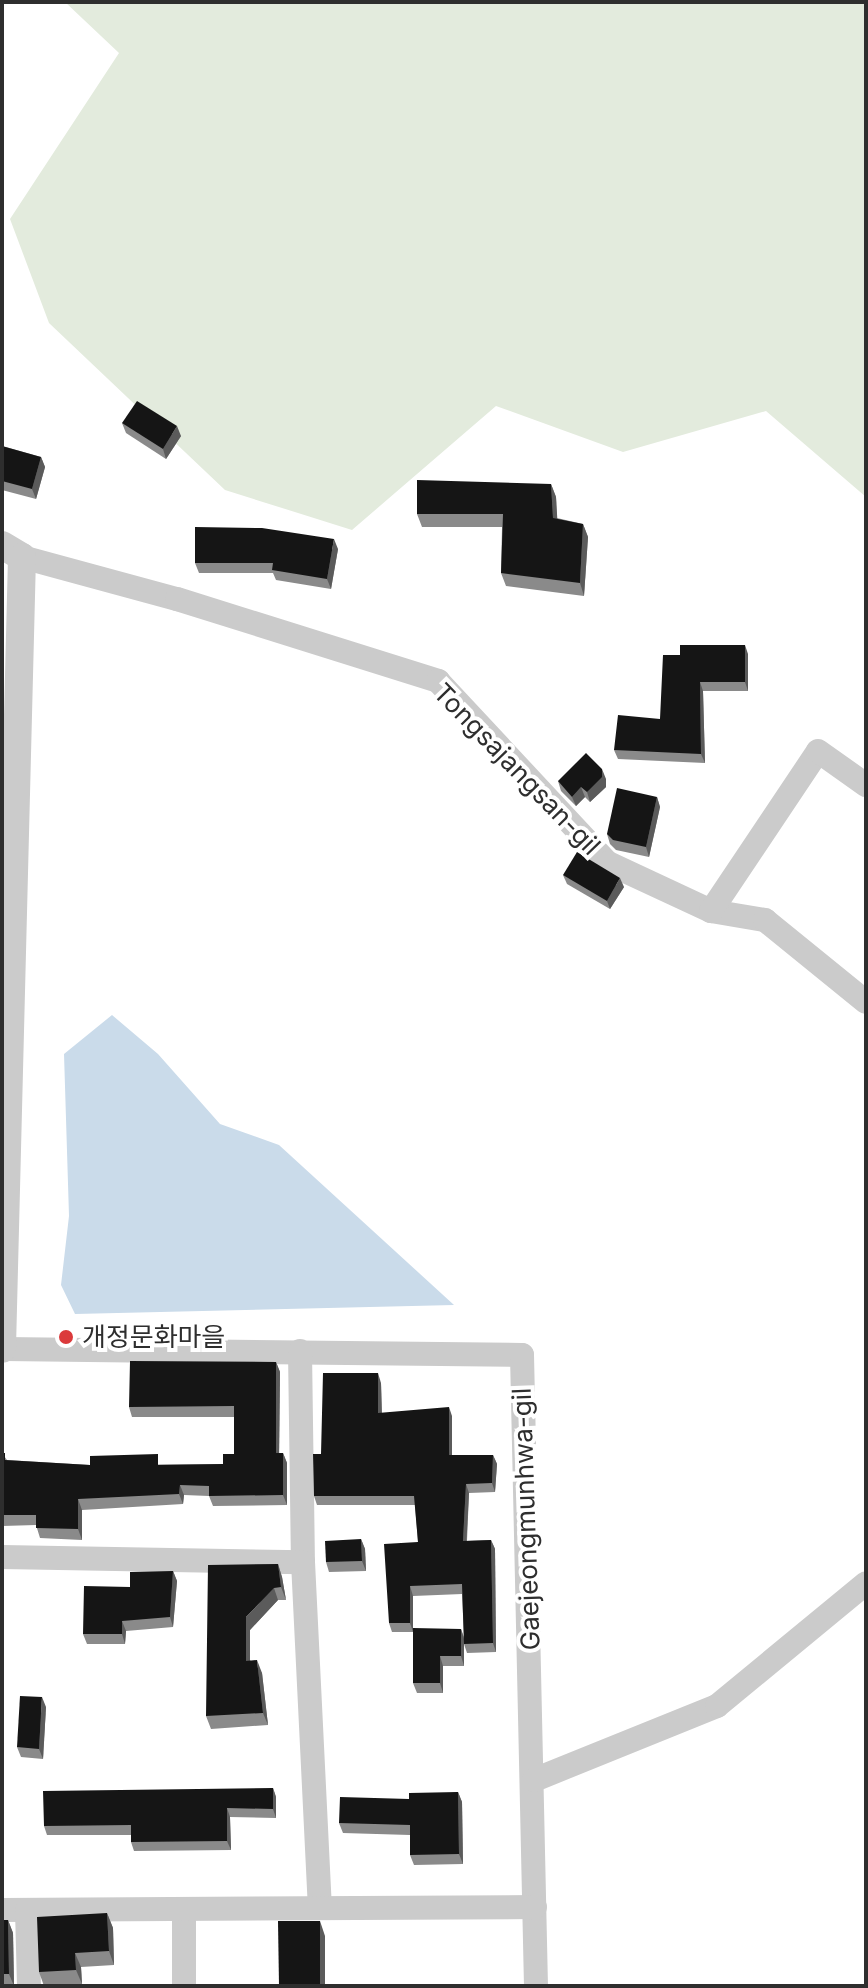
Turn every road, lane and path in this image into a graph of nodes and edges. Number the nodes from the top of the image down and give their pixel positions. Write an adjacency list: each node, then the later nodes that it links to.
1 (12, 551): 3 (street, Tongsajangsan-gil); 5 (street)
2 (866, 785): 3 (street)
3 (711, 911): 4 (street, Tongsajangsan-gil)
4 (866, 1002)
5 (3, 1349): 6 (street, Gaejeongmunhwa-gil)
6 (300, 1351): 8 (street); 10 (street, Gaejeongmunhwa-gil)
7 (2, 1557): 8 (street)
8 (303, 1562): 12 (street)
9 (866, 1583): 10 (street)
10 (534, 1780): 11 (street, Gaejeongmunhwa-gil)
11 (535, 1907): 12 (street); 18 (street, Gaejeongmunhwa-gil)
12 (320, 1908): 13 (street)
13 (184, 1909): 15 (street); 17 (street)
14 (2, 1910): 15 (street)
15 (27, 1910): 16 (street)
16 (29, 1986)
17 (184, 1986)
18 (536, 1986)

